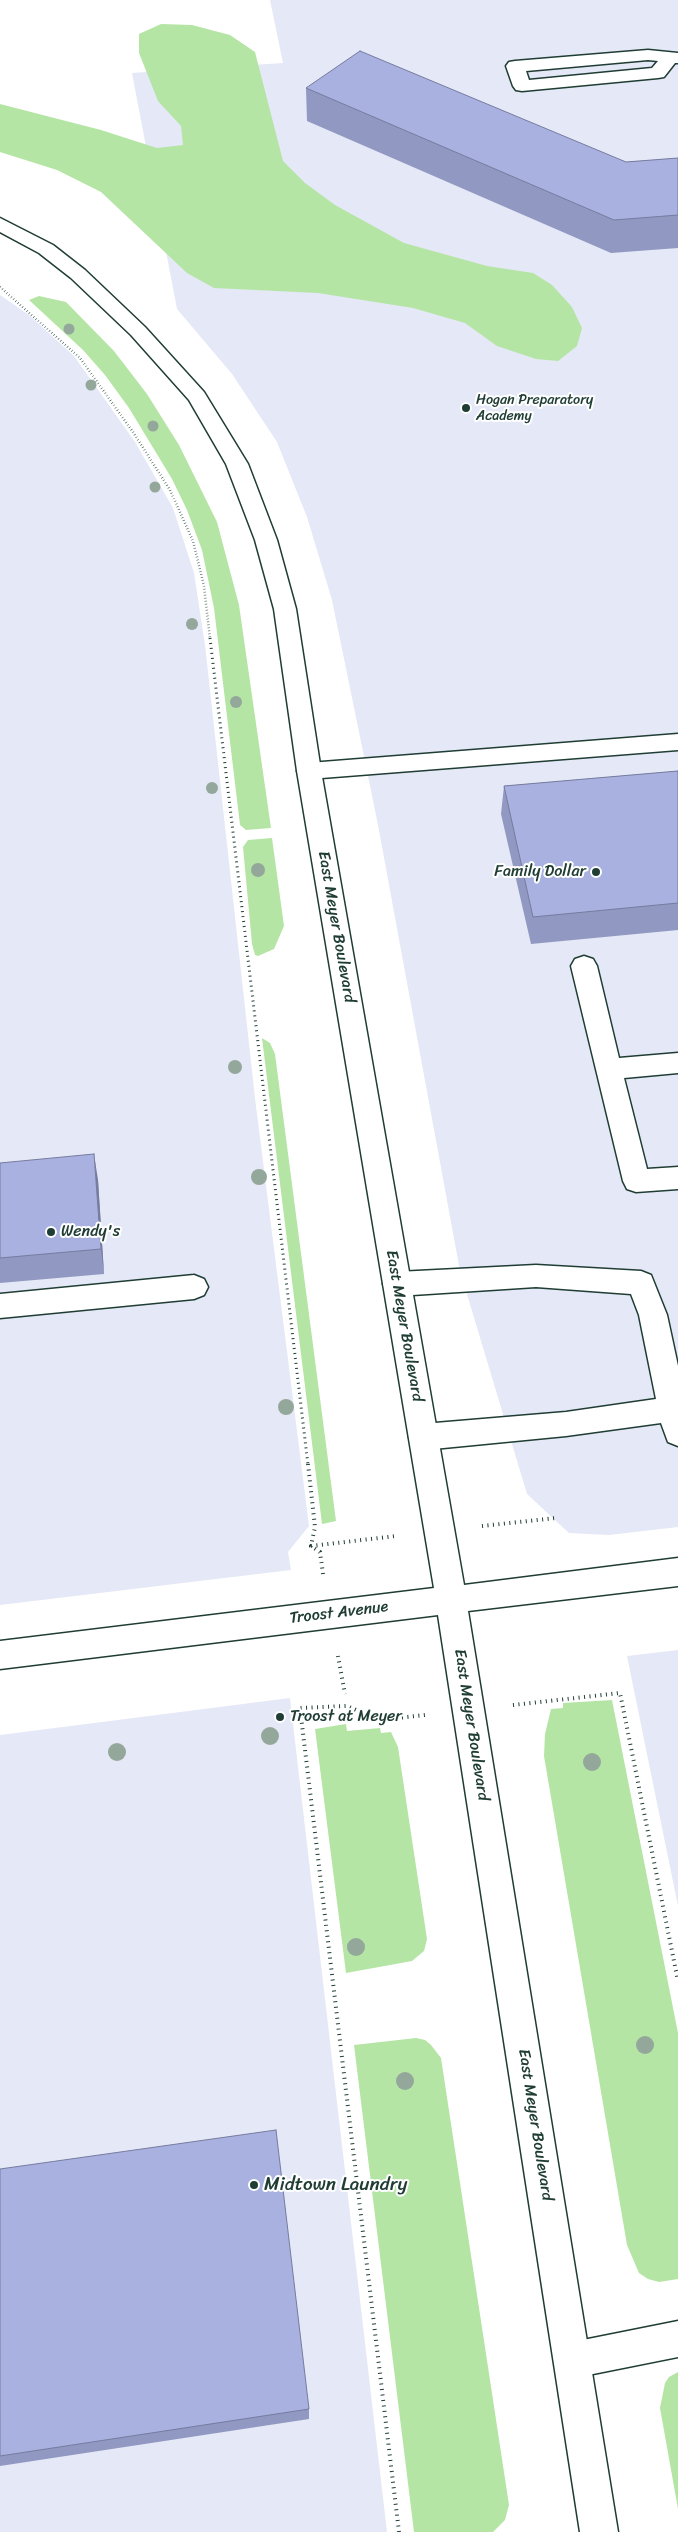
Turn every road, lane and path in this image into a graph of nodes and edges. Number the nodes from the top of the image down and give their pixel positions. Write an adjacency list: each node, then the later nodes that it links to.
1 (674, 58): 1 (main road)
2 (0, 224): 5 (main road, East Meyer Boulevard)
3 (0, 287): 15 (path)
4 (678, 742): 5 (main road)
5 (309, 771): 10 (main road, East Meyer Boulevard)
6 (584, 966): 8 (main road)
7 (678, 1063): 8 (main road)
8 (610, 1069): 9 (main road)
9 (678, 1178)
10 (397, 1284): 13 (main road); 14 (main road, East Meyer Boulevard)
11 (194, 1287): 12 (main road)
12 (0, 1306)
13 (676, 1417): 14 (main road)
14 (423, 1437): 17 (main road, East Meyer Boulevard)
15 (311, 1546)
16 (678, 1572): 17 (main road, Troost Avenue)
17 (451, 1599): 18 (main road, Troost Avenue); 23 (main road, East Meyer Boulevard)
18 (0, 1655)
19 (558, 1700): 21 (path)
20 (379, 1720): 24 (path)
21 (678, 1982)
22 (678, 2339): 23 (main road)
23 (573, 2360): 25 (main road, East Meyer Boulevard)
24 (399, 2532)
25 (599, 2532)

